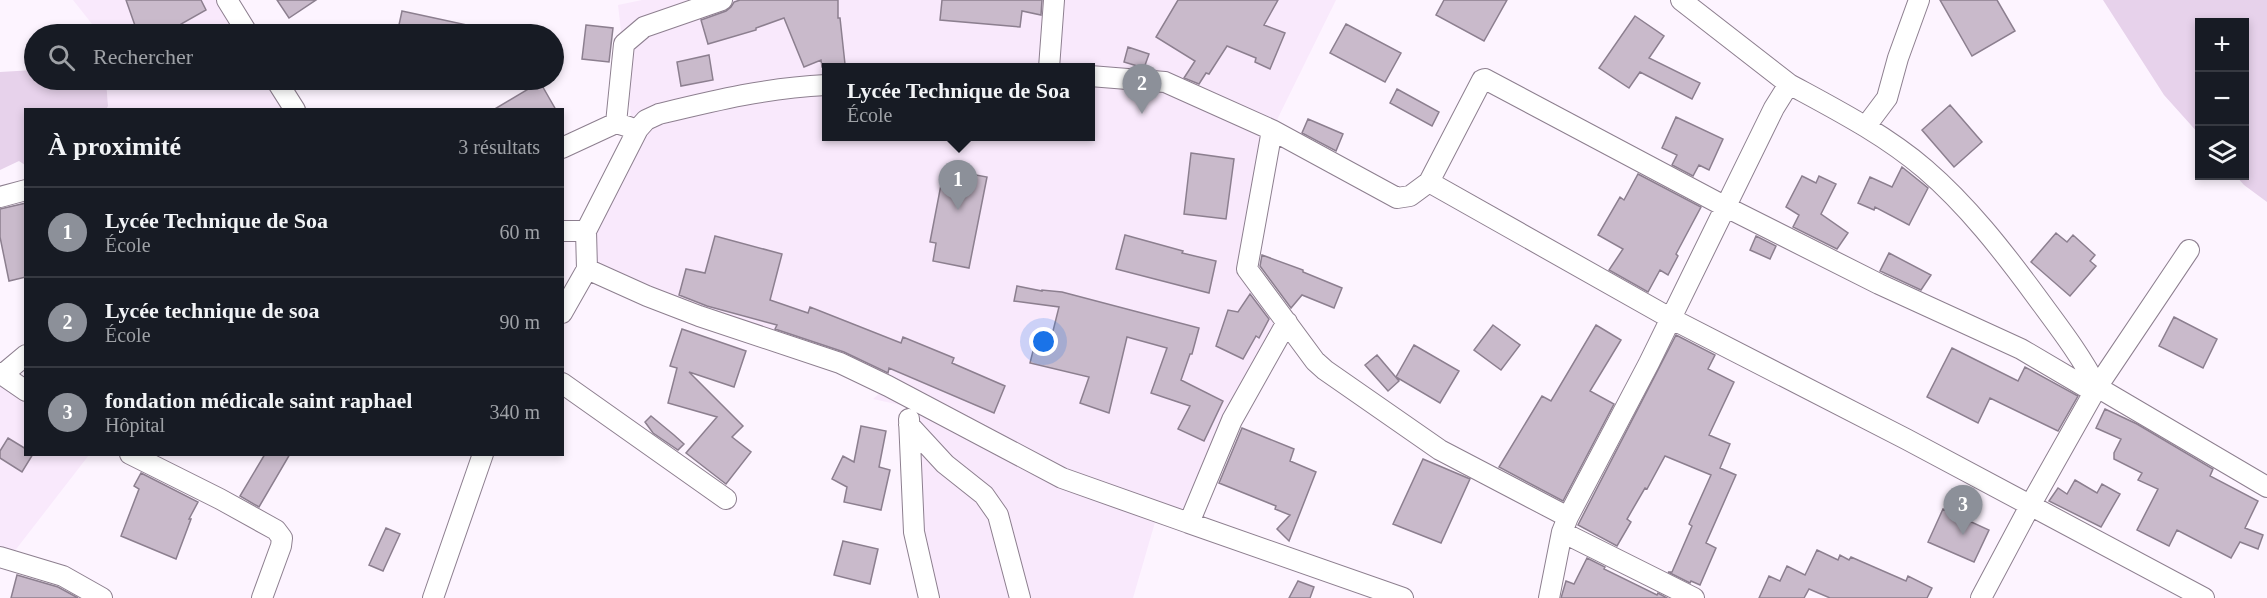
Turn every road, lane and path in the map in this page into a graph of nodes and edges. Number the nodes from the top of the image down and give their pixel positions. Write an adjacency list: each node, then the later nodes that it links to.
1 (227, 0): 6 (street)
2 (722, 0): 13 (street)
3 (1054, 0): 7 (street)
4 (1681, 0): 9 (street)
5 (1919, 0): 14 (street)
6 (242, 24)
7 (1049, 63)
8 (1095, 76): 16 (street)
9 (1789, 84): 14 (street); 21 (street)
10 (822, 85): 15 (street)
11 (282, 90): 12 (street)
12 (294, 108)
13 (616, 123): 15 (street); 17 (street)
14 (1866, 126): 32 (street)
15 (638, 129): 23 (street)
16 (1272, 130): 18 (street); 28 (street)
17 (564, 147)
18 (1429, 182): 21 (street); 27 (street)
19 (24, 191): 20 (street)
20 (0, 197)
21 (1726, 207): 27 (street); 32 (street)
22 (564, 231): 23 (street)
23 (586, 231): 25 (street)
24 (2189, 249): 32 (street)
25 (587, 269): 26 (street); 34 (street)
26 (564, 309)
27 (1670, 318): 40 (street); 42 (street)
28 (1287, 322): 41 (street); 42 (street)
29 (24, 357): 30 (street)
30 (1, 374): 33 (street)
31 (564, 384): 39 (street)
32 (2096, 390): 38 (street); 40 (street)
33 (24, 391)
34 (908, 398): 35 (street); 41 (street)
35 (909, 425): 47 (street); 48 (street)
36 (134, 456): 45 (street)
37 (482, 456): 46 (street)
38 (2267, 487)
39 (726, 499)
40 (2031, 504): 52 (street); 53 (street)
41 (1189, 523): 49 (street)
42 (1565, 524): 50 (street); 51 (street)
43 (0, 557): 44 (street)
44 (102, 598)
45 (262, 598)
46 (433, 598)
47 (929, 598)
48 (1020, 598)
49 (1403, 598)
50 (1549, 598)
51 (1694, 598)
52 (1981, 598)
53 (2204, 598)

